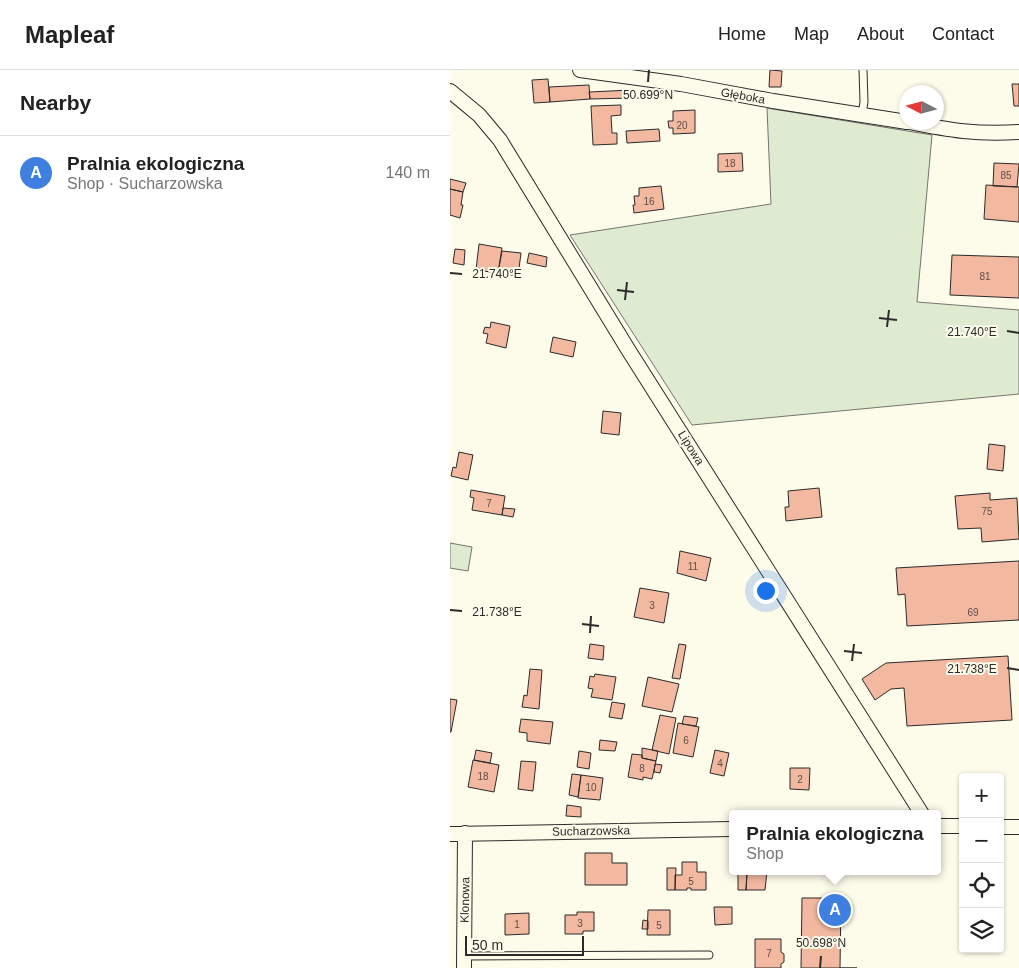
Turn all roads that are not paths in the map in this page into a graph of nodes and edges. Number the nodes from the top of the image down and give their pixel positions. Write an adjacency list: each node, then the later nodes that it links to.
1 (580, 70): 4 (street, Głęboka)
2 (863, 70): 4 (lane)
3 (450, 91): 8 (street, Lipowa)
4 (862, 114): 5 (street, Głęboka)
5 (899, 120)
6 (944, 128): 7 (street, Głęboka)
7 (1019, 132)
8 (919, 810)
9 (941, 826): 10 (street)
10 (959, 826)
11 (1004, 827): 12 (street)
12 (1019, 827)
13 (729, 829): 14 (street, Sucharzowska)
14 (465, 833): 15 (street, Sucharzowska); 17 (street, Klonowa)
15 (450, 834)
16 (709, 956): 17 (lane)
17 (464, 962)

